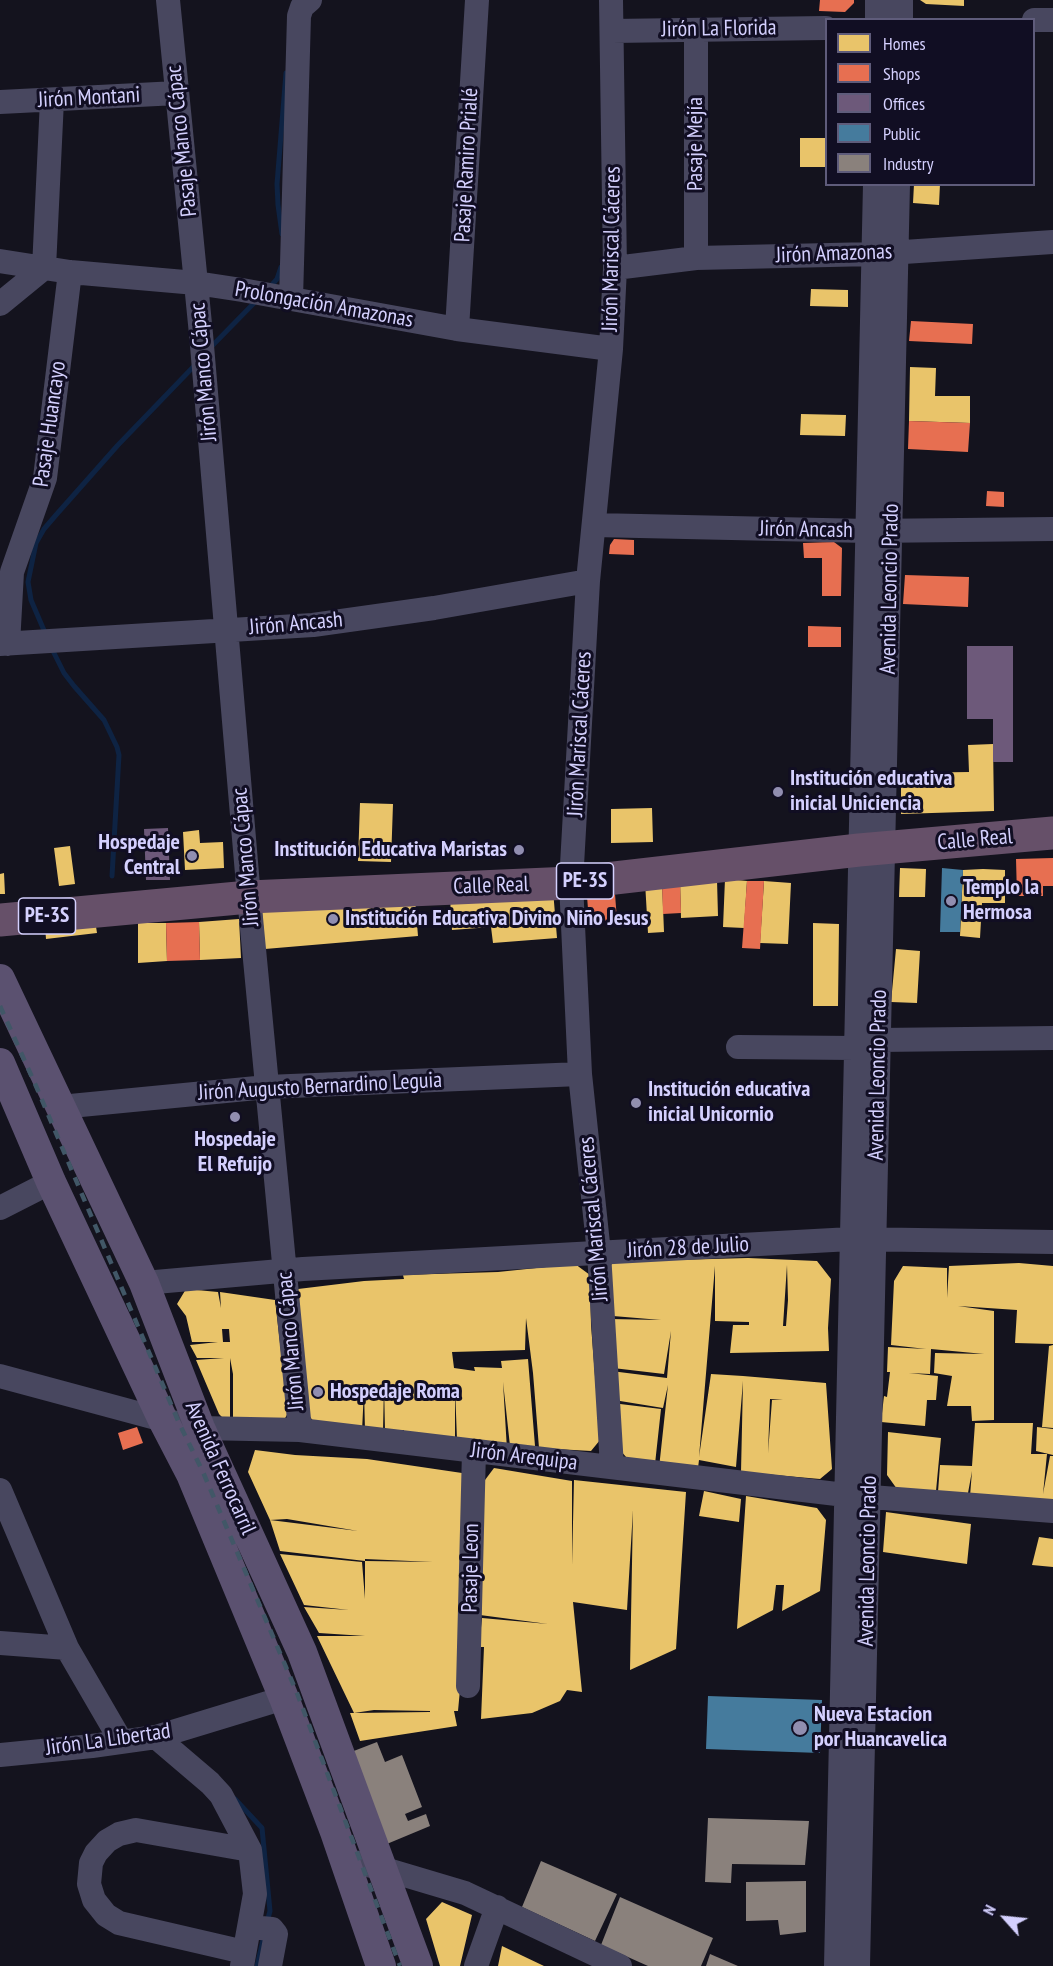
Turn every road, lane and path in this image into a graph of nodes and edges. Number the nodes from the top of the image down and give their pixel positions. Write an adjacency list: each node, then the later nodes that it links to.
1 (168, 0): 14 (street, Pasaje Manco Cápac)
2 (310, 0): 28 (street)
3 (477, 0): 30 (street, Pasaje Ramiro Prialé)
4 (611, 0): 13 (street, Jirón Mariscal Cáceres)
5 (877, 0): 7 (street)
6 (901, 0): 8 (street)
7 (877, 18)
8 (901, 18)
9 (1035, 20): 10 (street)
10 (1053, 20)
11 (825, 28): 12 (street, Jirón La Florida)
12 (696, 30): 13 (street, Jirón La Florida); 22 (street, Pasaje Mejía)
13 (612, 31): 25 (street, Jirón Mariscal Cáceres)
14 (177, 93): 15 (street, Jirón Montani); 27 (street, Pasaje Manco Cápac)
15 (52, 100): 16 (street, Jirón Montani); 24 (street)
16 (0, 102)
17 (874, 186): 21 (street, Avenida Leoncio Prado)
18 (898, 186): 20 (street, Avenida Leoncio Prado)
19 (1053, 242): 20 (street, Jirón Amazonas)
20 (897, 252): 21 (street, Jirón Amazonas); 34 (street, Avenida Leoncio Prado)
21 (874, 254): 22 (street, Jirón Amazonas); 34 (street, Avenida Leoncio Prado)
22 (696, 258): 25 (street, Jirón Amazonas)
23 (0, 261): 24 (street, Prolongación Amazonas)
24 (44, 267): 26 (street, Prolongación Amazonas); 29 (street)
25 (615, 268): 31 (street, Jirón Mariscal Cáceres)
26 (70, 272): 27 (street, Prolongación Amazonas); 37 (street, Pasaje Huancayo)
27 (196, 283): 28 (street, Prolongación Amazonas); 36 (street, Jirón Manco Cápac)
28 (289, 298): 30 (street, Prolongación Amazonas)
29 (0, 304)
30 (457, 329): 31 (street, Prolongación Amazonas)
31 (611, 349): 32 (street, Jirón Mariscal Cáceres)
32 (594, 525): 34 (street, Jirón Ancash); 35 (street, Jirón Mariscal Cáceres)
33 (1053, 529): 34 (street, Jirón Ancash)
34 (880, 531): 39 (street, Avenida Leoncio Prado)
35 (588, 581): 36 (street, Jirón Ancash); 40 (street, Jirón Mariscal Cáceres)
36 (227, 630): 37 (street, Jirón Ancash); 41 (street, Jirón Manco Cápac)
37 (4, 644)
38 (1053, 833): 39 (highway, Calle Real / PE-3S)
39 (871, 849): 40 (highway, Calle Real / PE-3S); 45 (street, Avenida Leoncio Prado); 47 (street, Avenida Leoncio Prado)
40 (571, 883): 41 (highway, Calle Real / PE-3S); 49 (street, Jirón Mariscal Cáceres)
41 (249, 897): 42 (highway, Calle Real / PE-3S); 50 (street, Jirón Manco Cápac)
42 (0, 920)
43 (0, 979): 51 (main road, Avenida Ferrocarril)
44 (1053, 1038): 45 (street)
45 (879, 1040): 47 (street); 55 (street, Avenida Leoncio Prado)
46 (738, 1047): 47 (street)
47 (855, 1048): 54 (street, Avenida Leoncio Prado)
48 (0, 1063): 52 (main road, Avenida Ferrocarril)
49 (580, 1074): 50 (street, Jirón Augusto Bernardino Leguia); 57 (street, Jirón Mariscal Cáceres)
50 (267, 1087): 51 (street, Jirón Augusto Bernardino Leguia); 58 (street, Jirón Manco Cápac)
51 (60, 1107): 59 (main road, Avenida Ferrocarril)
52 (51, 1182): 53 (street); 61 (main road, Avenida Ferrocarril)
53 (0, 1208)
54 (851, 1239): 55 (street, Jirón 28 de Julio); 57 (street, Jirón 28 de Julio); 67 (street, Avenida Leoncio Prado)
55 (875, 1239): 56 (street, Jirón 28 de Julio); 68 (street, Avenida Leoncio Prado)
56 (1053, 1242)
57 (599, 1253): 58 (street, Jirón 28 de Julio); 65 (street, Jirón Mariscal Cáceres)
58 (285, 1270): 59 (street, Jirón 28 de Julio); 63 (street, Jirón Manco Cápac)
59 (144, 1282): 62 (main road, Avenida Ferrocarril)
60 (0, 1376): 61 (street, Jirón Arequipa)
61 (163, 1420): 62 (street, Jirón Arequipa); 75 (main road, Avenida Ferrocarril)
62 (200, 1428): 63 (street, Jirón Arequipa); 82 (main road, Avenida Ferrocarril)
63 (300, 1430): 64 (street, Jirón Arequipa)
64 (474, 1451): 65 (street, Jirón Arequipa); 74 (street, Pasaje Leon)
65 (612, 1467): 67 (street, Jirón Arequipa)
66 (0, 1490): 73 (street)
67 (845, 1495): 68 (street, Jirón Arequipa); 70 (street, Avenida Leoncio Prado)
68 (870, 1497): 69 (street, Jirón Arequipa); 71 (street, Avenida Leoncio Prado)
69 (1053, 1511)
70 (843, 1632): 71 (street); 79 (street, Avenida Leoncio Prado)
71 (867, 1632): 79 (street, Avenida Leoncio Prado)
72 (0, 1643): 73 (street)
73 (67, 1648): 77 (street)
74 (468, 1686)
75 (284, 1698): 76 (street, Jirón La Libertad); 81 (main road, Avenida Ferrocarril)
76 (156, 1737): 77 (street, Jirón La Libertad); 80 (street)
77 (121, 1741): 78 (street, Jirón La Libertad)
78 (0, 1755)
79 (851, 1792): 91 (street, Avenida Leoncio Prado); 92 (street, Avenida Leoncio Prado)
80 (250, 1850): 84 (street); 85 (street)
81 (344, 1860): 82 (street); 87 (main road, Avenida Ferrocarril)
82 (381, 1868): 83 (street); 88 (main road, Avenida Ferrocarril)
83 (497, 1906): 89 (street); 90 (street)
84 (250, 1927): 85 (street); 86 (street)
85 (243, 1959)
86 (270, 1966)
87 (381, 1966)
88 (418, 1966)
89 (476, 1966)
90 (620, 1966)
91 (836, 1966)
92 (858, 1966)

